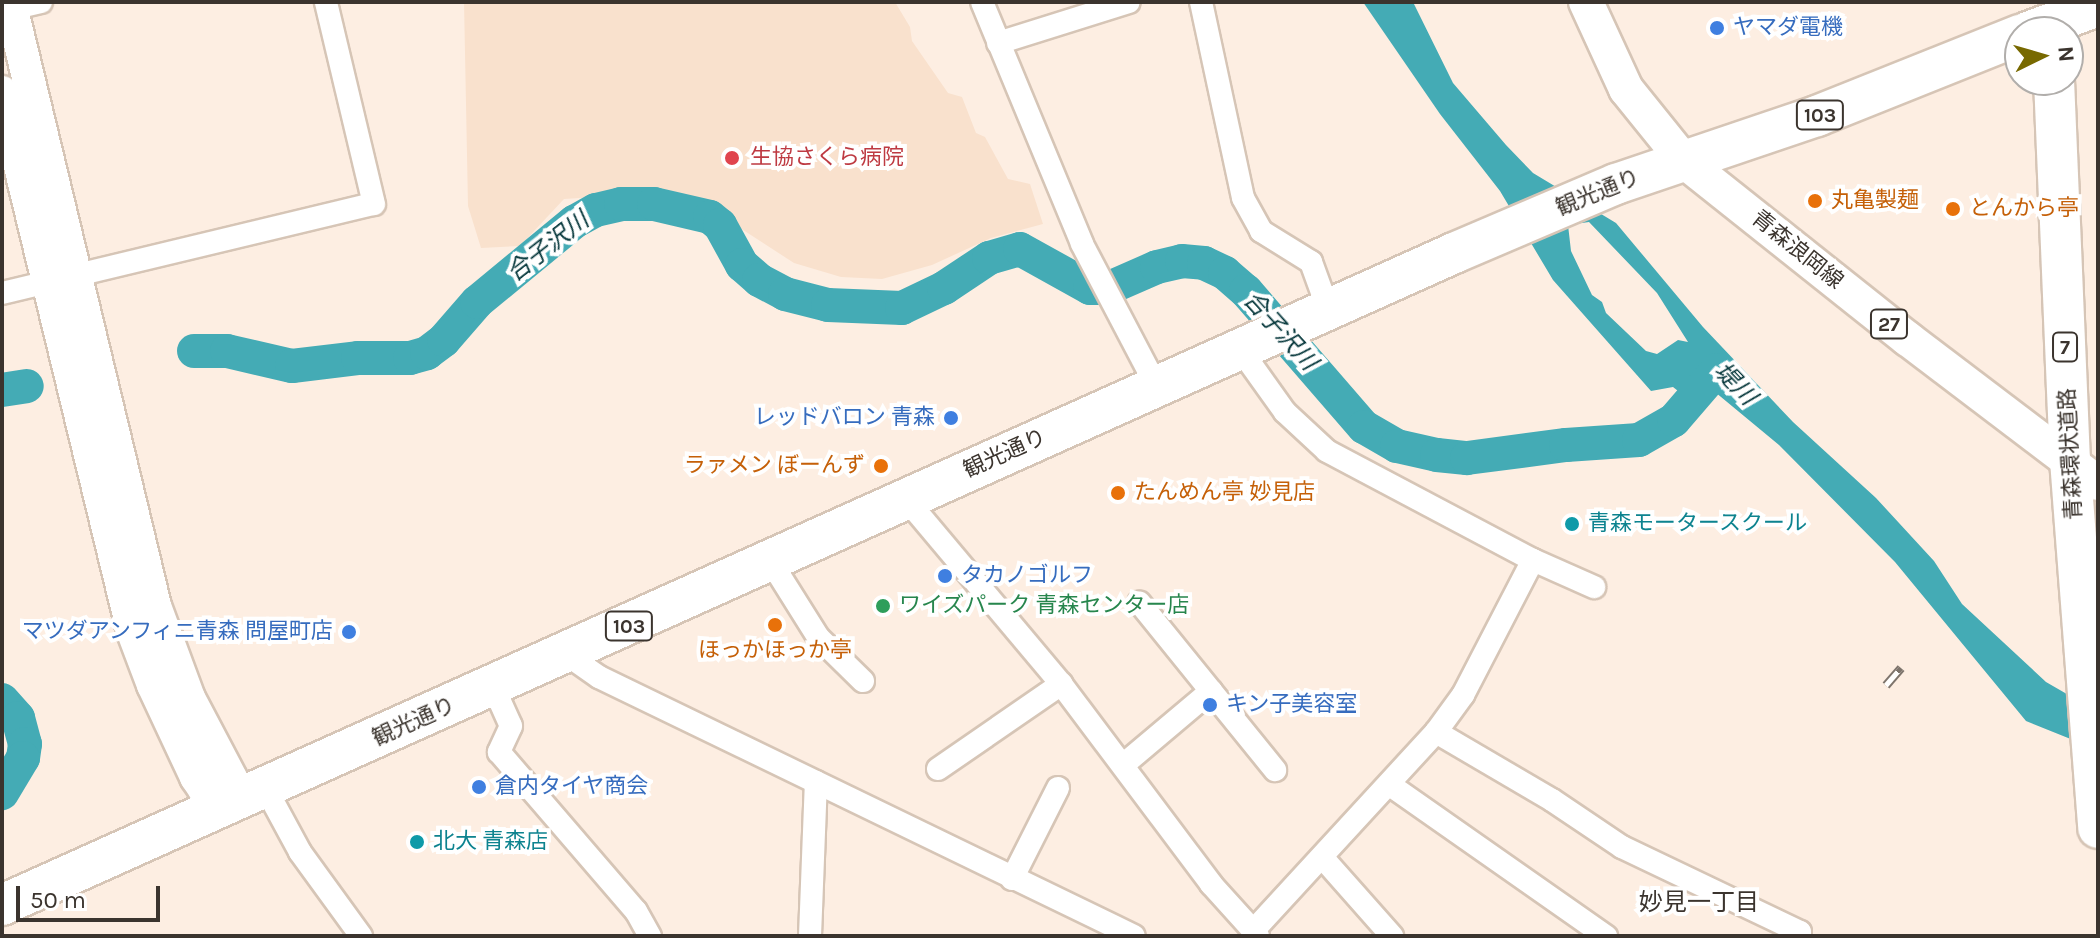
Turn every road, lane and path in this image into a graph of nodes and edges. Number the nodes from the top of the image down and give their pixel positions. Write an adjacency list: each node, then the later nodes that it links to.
1 (326, 2): 14 (street)
2 (982, 2): 10 (street)
3 (1129, 2): 10 (street)
4 (1201, 2): 16 (street)
5 (1586, 2): 13 (main road, 青森浪岡線 / 27)
6 (16, 6): 14 (street)
7 (2098, 6): 8 (highway, 観光通り / 103)
8 (2067, 16)
9 (2004, 40): 13 (highway, 観光通り / 103)
10 (998, 43): 18 (street)
11 (2, 92): 14 (street)
12 (2055, 96): 19 (highway, 青森環状道路 / 7)
13 (1684, 161): 16 (highway, 観光通り / 103); 19 (main road, 青森浪岡線 / 27)
14 (61, 280): 15 (street); 38 (street)
15 (2, 293)
16 (1323, 312): 17 (highway, 観光通り / 103)
17 (1247, 346): 18 (highway, 観光通り / 103); 21 (street)
18 (1156, 385): 20 (highway, 観光通り / 103)
19 (2084, 472): 39 (highway, 青森環状道路 / 7)
20 (906, 499): 22 (highway, 観光通り / 103); 27 (street)
21 (1533, 560): 23 (street); 30 (street)
22 (771, 562): 25 (highway, 観光通り / 103); 26 (street)
23 (1594, 587)
24 (1139, 602): 29 (street)
25 (566, 654): 28 (highway, 観光通り / 103); 34 (street)
26 (863, 681)
27 (1061, 684): 31 (street); 32 (street)
28 (493, 686): 37 (highway, 観光通り / 103); 45 (street)
29 (1211, 691): 31 (street); 33 (street)
30 (1436, 732): 35 (street); 50 (street)
31 (1123, 765): 43 (street)
32 (938, 769)
33 (1275, 770)
34 (816, 782): 41 (street); 46 (street)
35 (1390, 785): 40 (street); 49 (street)
36 (1058, 788): 41 (street)
37 (266, 789): 38 (highway, 観光通り / 103); 44 (street)
38 (227, 807): 42 (highway, 観光通り / 103)
39 (2098, 828)
40 (1322, 857): 43 (street); 48 (street)
41 (1012, 879): 47 (street)
42 (2, 905)
43 (1255, 933)
44 (361, 936)
45 (650, 936)
46 (810, 936)
47 (1134, 936)
48 (1392, 936)
49 (1606, 936)
50 (1800, 936)

